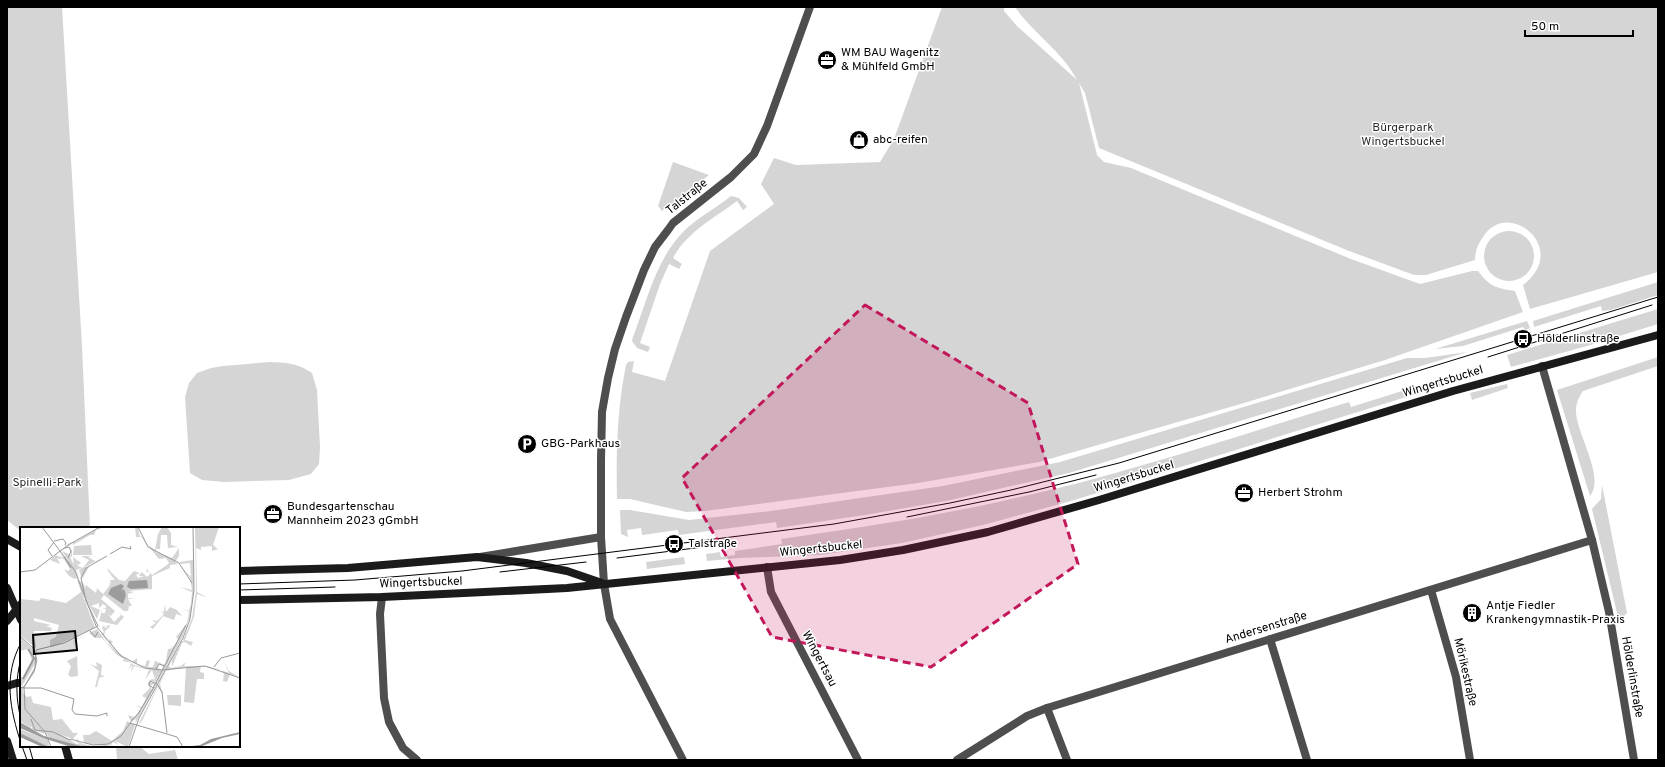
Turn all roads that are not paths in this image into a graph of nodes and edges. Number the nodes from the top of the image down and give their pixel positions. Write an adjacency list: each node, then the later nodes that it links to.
1 (810, 7): 4 (street, Talstraße)
2 (1658, 335): 3 (street, Wingertsbuckel)
3 (1542, 366): 6 (street, Hölderlinstraße); 9 (street, Wingertsbuckel)
4 (601, 537): 8 (street, Wingertsbuckel); 11 (street, Talstraße)
5 (7, 539): 7 (street)
6 (1592, 540): 13 (street, Andersenstraße); 35 (street, Hölderlinstraße)
7 (20, 546)
8 (477, 557): 10 (street, Wingertsbuckel); 11 (street, Wingertsbuckel)
9 (767, 567): 11 (street, Wingertsbuckel); 30 (street, Wingertsau)
10 (240, 571)
11 (604, 584): 14 (street, Wingertsbuckel); 29 (street, Talstraße)
12 (7, 588): 16 (street)
13 (1431, 590): 19 (street, Andersenstraße); 34 (street, Mörikestraße)
14 (382, 597): 15 (street, Wingertsbuckel); 28 (street)
15 (240, 600)
16 (19, 606): 17 (street)
17 (8, 616): 18 (street)
18 (20, 620)
19 (1270, 639): 22 (street, Andersenstraße); 33 (street)
20 (20, 683): 21 (street)
21 (7, 686)
22 (1047, 708): 31 (street, Andersenstraße); 32 (street)
23 (7, 741): 27 (street)
24 (65, 747): 26 (street)
25 (68, 747): 26 (street)
26 (69, 758)
27 (13, 760)
28 (417, 760)
29 (683, 760)
30 (858, 760)
31 (957, 760)
32 (1067, 760)
33 (1307, 760)
34 (1470, 760)
35 (1634, 760)

